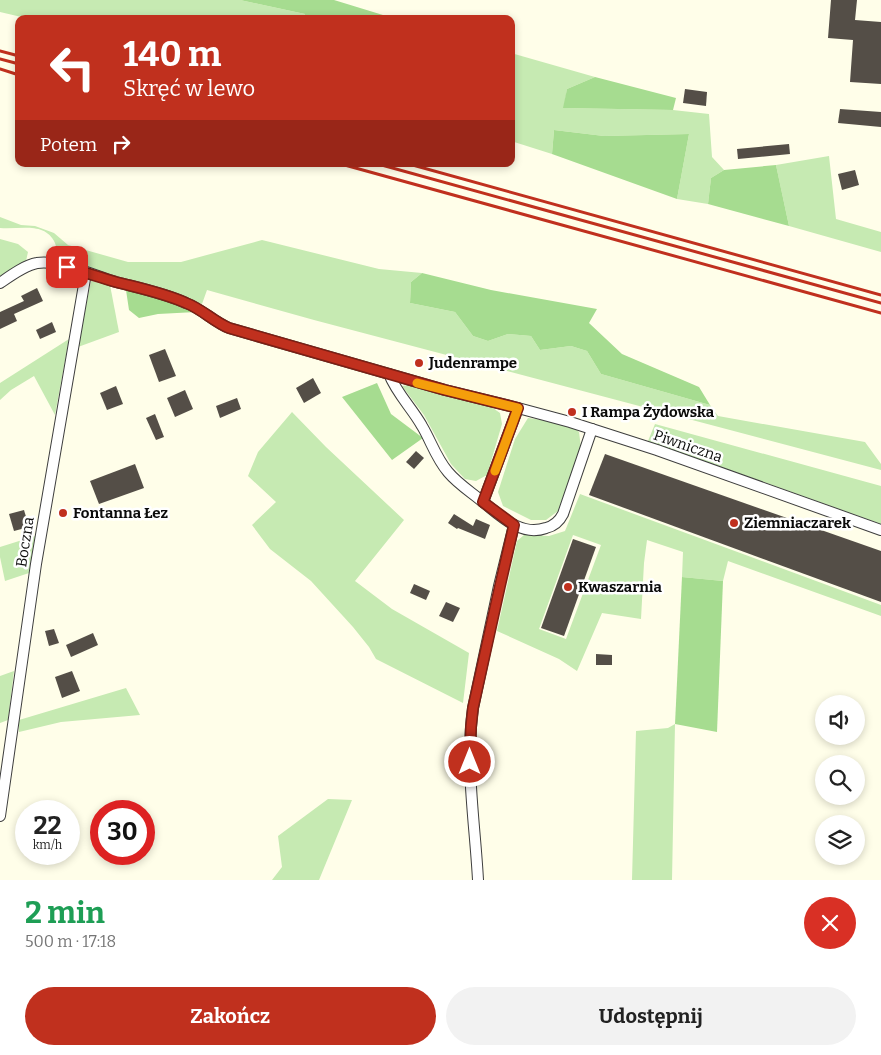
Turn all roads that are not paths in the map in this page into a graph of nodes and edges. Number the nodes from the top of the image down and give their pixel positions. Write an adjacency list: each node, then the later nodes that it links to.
1 (86, 273): 2 (street, Piwniczna); 3 (street, Piwniczna); 9 (street, Boczna)
2 (0, 283)
3 (389, 374): 4 (street, Piwniczna); 6 (street)
4 (518, 408): 5 (street, Piwniczna); 6 (street)
5 (592, 430): 7 (street); 8 (street, Piwniczna)
6 (483, 502): 7 (street)
7 (514, 525): 10 (street)
8 (881, 530)
9 (0, 816)
10 (478, 880)

